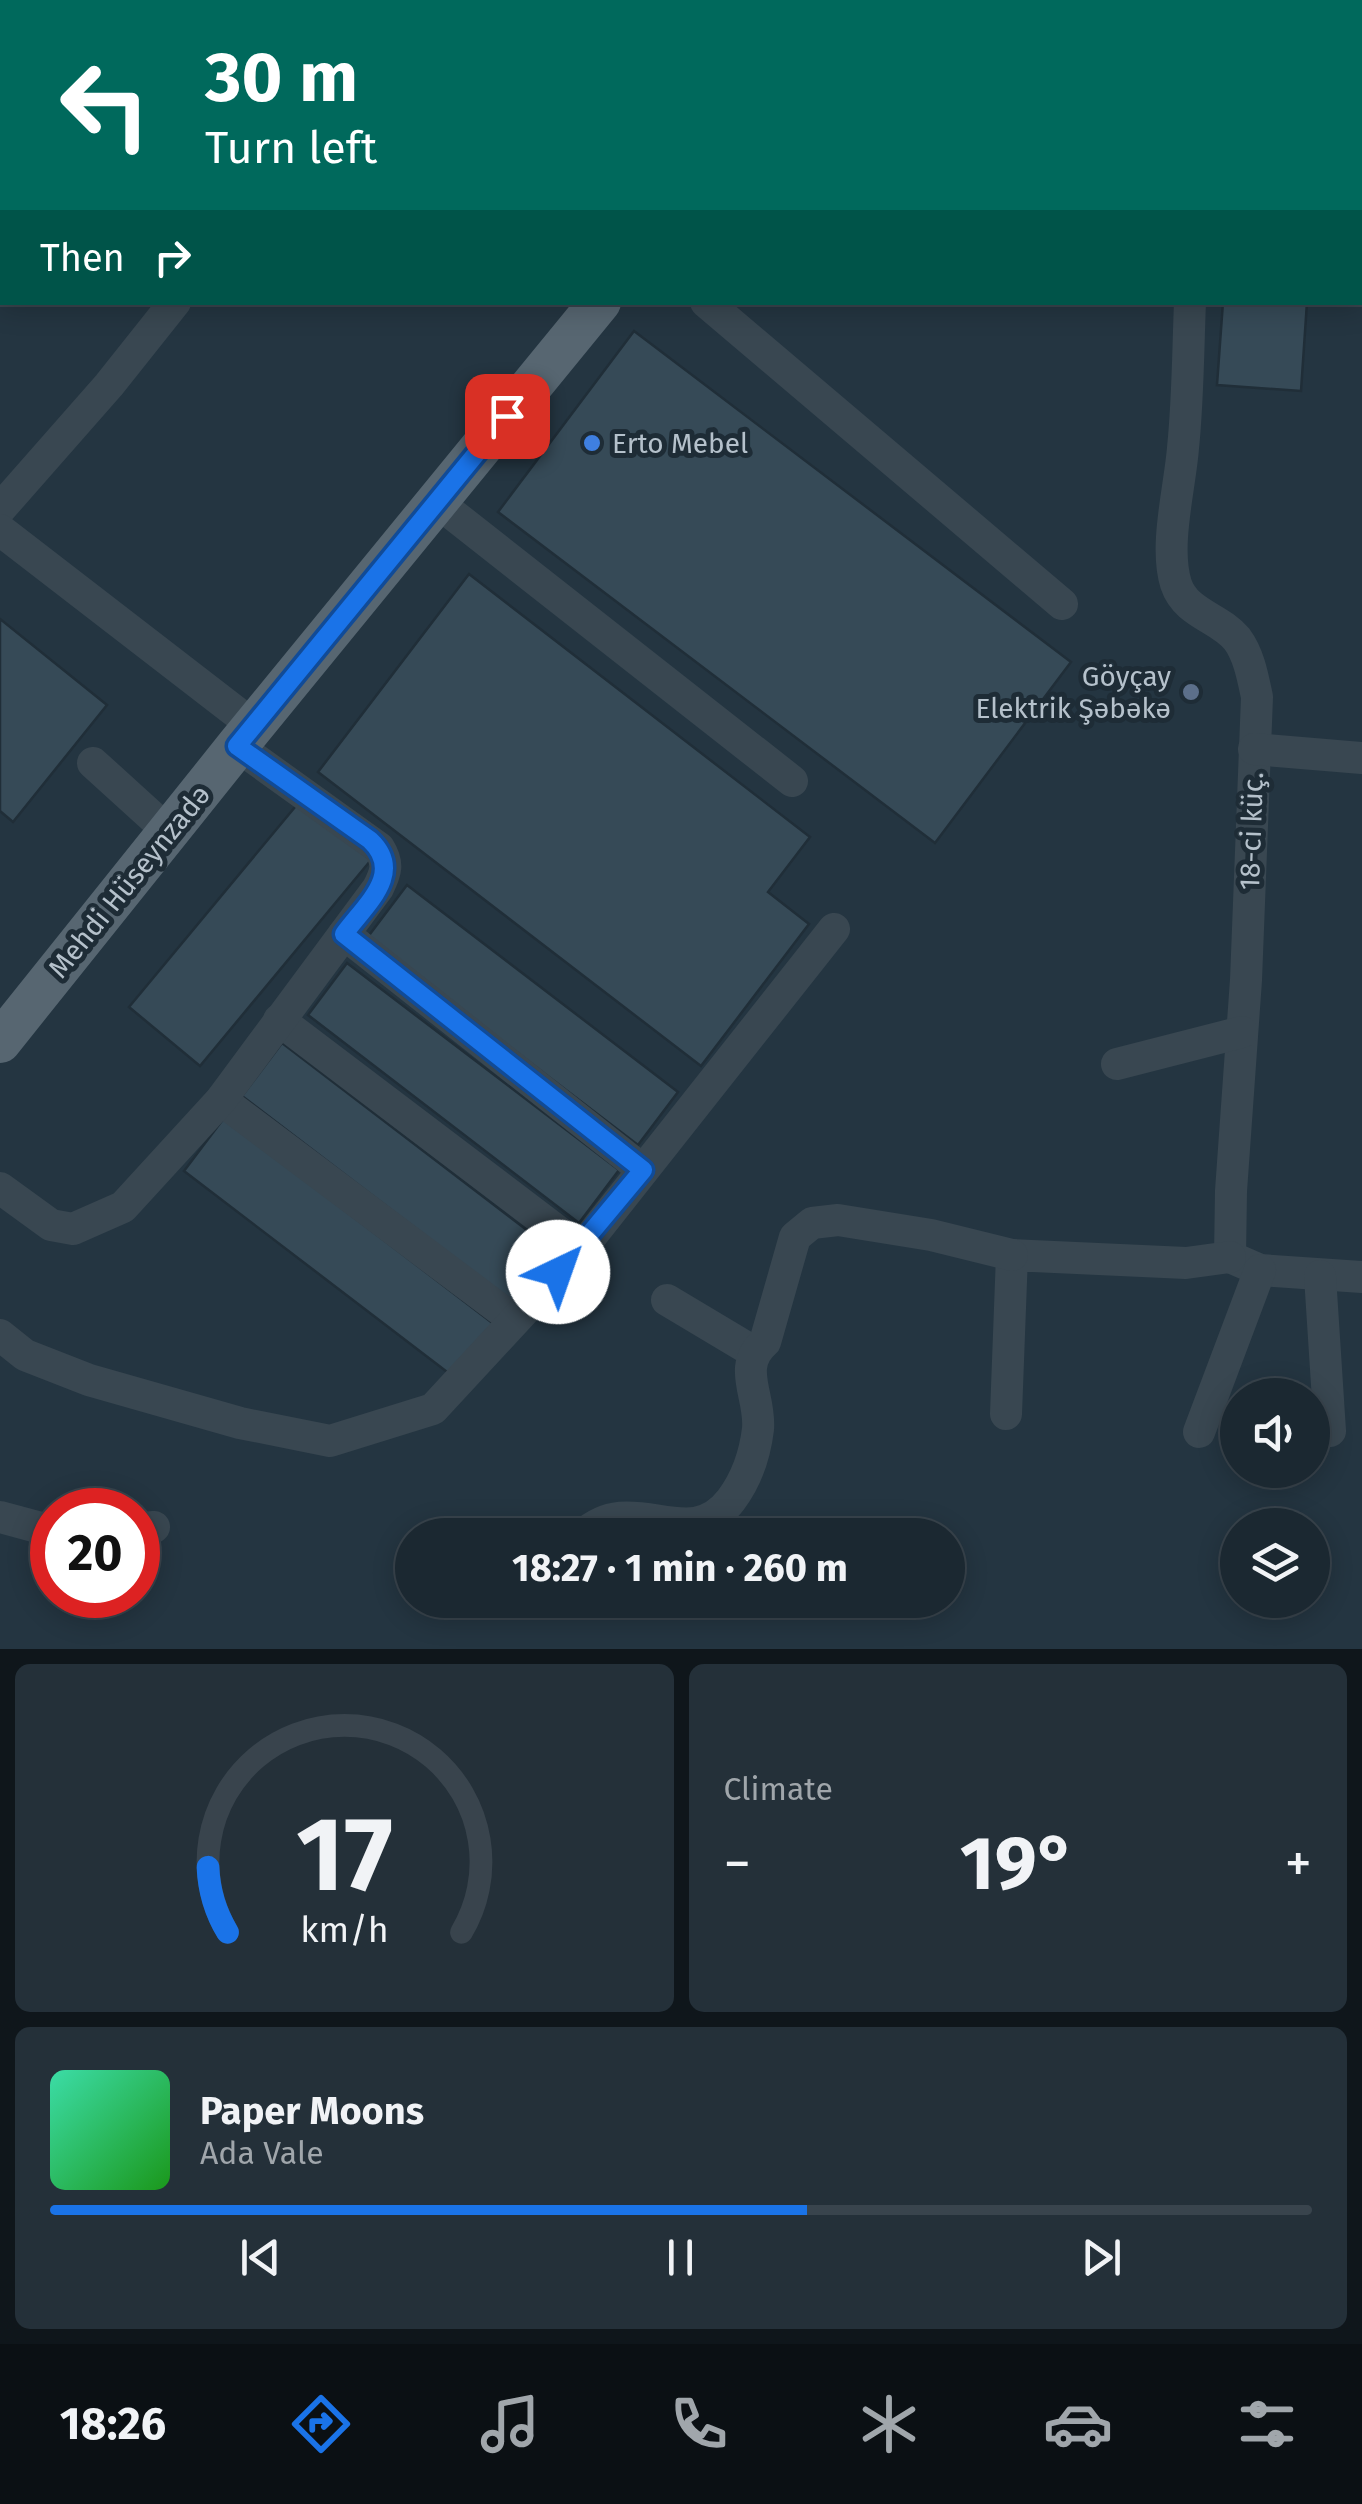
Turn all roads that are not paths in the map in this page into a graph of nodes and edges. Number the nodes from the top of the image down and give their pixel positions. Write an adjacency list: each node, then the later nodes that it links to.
1 (173, 305): 6 (street)
2 (598, 305): 5 (main road, Mehdi Hüseynzadə)
3 (710, 305): 8 (street)
4 (1190, 305): 10 (street, 18-ci küç.)
5 (437, 502): 9 (main road, Mehdi Hüseynzadə); 13 (street)
6 (0, 509)
7 (0, 530): 9 (street)
8 (1062, 604)
9 (245, 736): 14 (main road, Mehdi Hüseynzadə); 16 (street)
10 (1254, 749): 11 (street); 18 (street, 18-ci küç.)
11 (1362, 758)
12 (93, 763): 14 (street)
13 (792, 781)
14 (169, 832): 19 (main road, Mehdi Hüseynzadə)
15 (834, 929): 22 (street)
16 (344, 934): 17 (street); 22 (street)
17 (279, 1020): 21 (street); 24 (street)
18 (1242, 1032): 20 (street); 26 (street, 18-ci küç.)
19 (1, 1038)
20 (1117, 1064)
21 (221, 1100): 23 (street); 31 (street)
22 (643, 1170): 24 (street)
23 (0, 1188)
24 (580, 1249): 31 (street)
25 (1012, 1255): 26 (street); 33 (street); 35 (street)
26 (1230, 1257): 27 (street)
27 (1260, 1270): 28 (street); 36 (street)
28 (1320, 1276): 29 (street); 34 (street)
29 (1362, 1277)
30 (667, 1300): 33 (street)
31 (513, 1320): 32 (street)
32 (0, 1335)
33 (754, 1352): 40 (street)
34 (1327, 1378)
35 (1006, 1414)
36 (1199, 1432)
37 (0, 1517): 41 (street)
38 (613, 1518): 39 (street)
39 (644, 1518)
40 (714, 1518)
41 (30, 1527)

